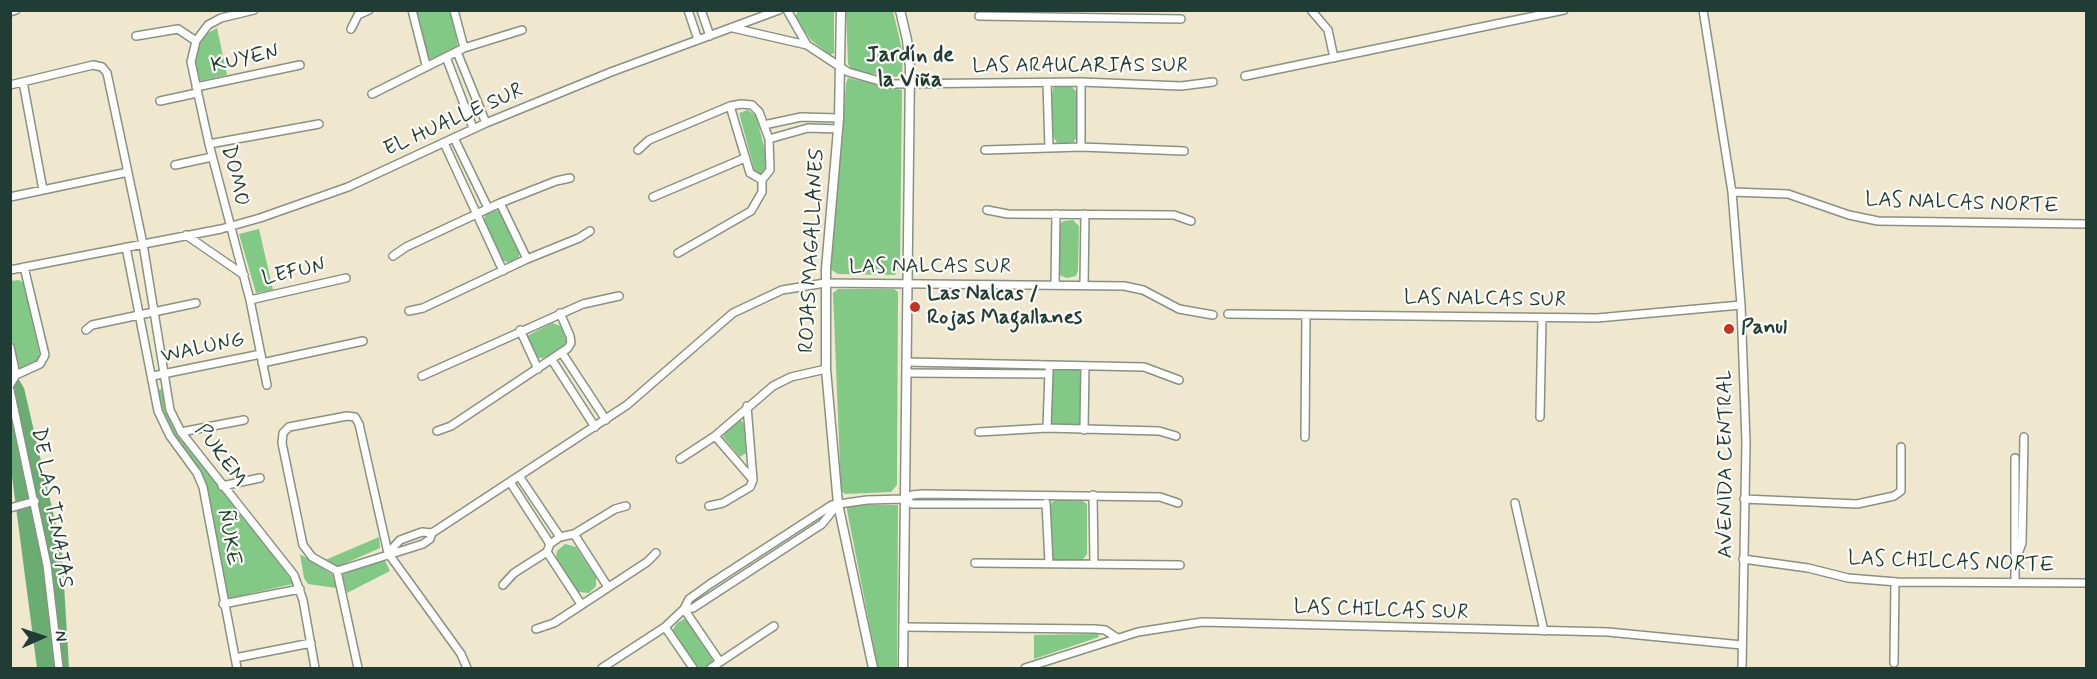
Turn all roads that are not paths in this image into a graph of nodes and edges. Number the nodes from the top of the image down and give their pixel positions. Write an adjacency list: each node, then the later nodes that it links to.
1 (15, 10): 15 (street)
2 (254, 10): 25 (street)
3 (369, 10): 21 (street)
4 (412, 10): 32 (street)
5 (454, 10): 28 (street)
6 (688, 10): 26 (street)
7 (701, 10): 24 (street)
8 (779, 10): 20 (street, EL HUALLE SUR)
9 (787, 10): 27 (street)
10 (841, 10): 33 (street, ROJAS MAGALLANES)
11 (900, 10): 39 (street)
12 (1311, 10): 30 (street)
13 (1564, 10): 30 (street)
14 (1703, 10): 67 (street, AVENIDA CENTRAL)
15 (10, 12)
16 (1054, 14): 17 (street); 18 (street)
17 (1092, 14): 19 (street)
18 (979, 16)
19 (1181, 19)
20 (733, 28): 24 (street, EL HUALLE SUR); 27 (street)
21 (351, 29)
22 (522, 30): 28 (street)
23 (136, 36): 25 (street)
24 (710, 36): 26 (street, EL HUALLE SUR)
25 (196, 40): 41 (street, DOMO)
26 (698, 40): 46 (street, EL HUALLE SUR)
27 (807, 45): 33 (street)
28 (461, 50): 29 (street); 46 (street)
29 (446, 57): 32 (street); 49 (street)
30 (1334, 58): 34 (street)
31 (300, 65): 41 (street, KUYEN)
32 (426, 65): 42 (street)
33 (841, 69): 39 (street); 45 (street, ROJAS MAGALLANES)
34 (1245, 76)
35 (23, 82): 40 (street); 63 (street, PUKEM); 66 (street)
36 (1081, 82): 37 (street, LAS ARAUCARIAS SUR); 38 (street, LAS ARAUCARIAS SUR); 55 (street)
37 (1213, 82)
38 (1047, 83): 39 (street, LAS ARAUCARIAS SUR); 56 (street)
39 (910, 84): 92 (street)
40 (10, 85)
41 (196, 90): 43 (street, KUYEN); 54 (street, DOMO)
42 (372, 94)
43 (160, 101)
44 (730, 106): 48 (street); 57 (street); 61 (street)
45 (839, 118): 48 (street); 50 (street, ROJAS MAGALLANES)
46 (486, 123): 49 (street, EL HUALLE SUR)
47 (320, 124): 54 (street)
48 (764, 125): 52 (street)
49 (473, 129): 51 (street, EL HUALLE SUR)
50 (838, 129): 52 (street); 91 (street, ROJAS MAGALLANES)
51 (454, 138): 53 (street, EL HUALLE SUR); 71 (street)
52 (769, 139): 65 (street)
53 (444, 143): 73 (street); 78 (street, EL HUALLE SUR)
54 (209, 144): 60 (street, DOMO)
55 (1082, 147): 56 (street); 59 (street)
56 (1049, 148): 58 (street)
57 (638, 150)
58 (985, 150)
59 (1184, 151)
60 (212, 157): 62 (street); 78 (street, DOMO)
61 (745, 158): 65 (street); 69 (street)
62 (176, 165)
63 (128, 172): 66 (street); 81 (street, PUKEM)
64 (570, 178): 70 (street)
65 (762, 180): 83 (street)
66 (43, 190): 68 (street)
67 (1732, 192): 77 (street, LAS NALCAS NORTE); 98 (street, AVENIDA CENTRAL)
68 (10, 197)
69 (653, 197)
70 (500, 203): 71 (street); 85 (street)
71 (488, 208): 73 (street)
72 (987, 210): 74 (street)
73 (477, 214): 84 (street); 88 (street)
74 (1056, 214): 75 (street); 93 (street)
75 (1084, 214): 76 (street); 94 (street)
76 (1191, 221)
77 (2086, 224)
78 (230, 227): 80 (street, EL HUALLE SUR); 89 (street, DOMO)
79 (590, 231): 85 (street)
80 (186, 235): 81 (street, EL HUALLE SUR); 89 (street)
81 (143, 244): 82 (street, EL HUALLE SUR); 99 (street, PUKEM)
82 (126, 247): 86 (street, EL HUALLE SUR); 101 (street, ÑUKE)
83 (678, 253)
84 (393, 256)
85 (527, 258): 88 (street)
86 (24, 267): 87 (street, EL HUALLE SUR); 122 (street)
87 (10, 270)
88 (503, 271): 100 (street)
89 (244, 275): 96 (street, DOMO)
90 (346, 278): 96 (street, LEFUN)
91 (825, 284): 92 (street, LAS NALCAS SUR); 118 (street, ROJAS MAGALLANES); 132 (street, LAS NALCAS SUR)
92 (907, 284): 93 (street, LAS NALCAS SUR); 114 (street)
93 (1055, 285): 94 (street, LAS NALCAS SUR)
94 (1084, 285): 104 (street, LAS NALCAS SUR)
95 (619, 296): 102 (street)
96 (250, 300): 112 (street, DOMO)
97 (196, 303): 99 (street)
98 (1741, 305): 106 (street, LAS NALCAS SUR); 154 (street, AVENIDA CENTRAL)
99 (153, 311): 101 (street); 120 (street, PUKEM)
100 (409, 311)
101 (139, 314): 107 (street); 123 (street, ÑUKE)
102 (560, 314): 108 (street); 111 (street)
103 (1228, 314): 105 (street, LAS NALCAS SUR)
104 (1213, 315)
105 (1306, 315): 106 (street, LAS NALCAS SUR); 141 (street)
106 (1542, 318): 130 (street)
107 (86, 330)
108 (520, 330): 117 (street); 124 (street)
109 (363, 341): 112 (street, WALUNG)
110 (10, 347): 122 (street)
111 (562, 353): 113 (street); 132 (street)
112 (261, 358): 120 (street, WALUNG); 127 (street, DOMO)
113 (552, 360): 117 (street); 133 (street)
114 (906, 362): 115 (street); 119 (street)
115 (1049, 364): 116 (street); 121 (street)
116 (1085, 366): 125 (street); 135 (street)
117 (538, 369): 136 (street)
118 (826, 369): 129 (street); 158 (street, ROJAS MAGALLANES)
119 (906, 373): 121 (street); 153 (street)
120 (164, 374): 123 (street, WALUNG); 137 (street, PUKEM)
121 (1049, 374): 134 (street)
122 (16, 375): 126 (street)
123 (153, 376): 183 (street, ÑUKE)
124 (422, 376)
125 (1179, 380)
126 (10, 385)
127 (267, 385)
128 (10, 390): 155 (street, DE LAS TINAJAS)
129 (747, 406): 139 (street); 148 (street)
130 (1540, 417)
131 (244, 420): 137 (street)
132 (606, 420): 133 (street, LAS NALCAS SUR)
133 (595, 427): 146 (street, LAS NALCAS SUR)
134 (1047, 428): 135 (street); 138 (street)
135 (1084, 430): 140 (street)
136 (437, 431)
137 (181, 432): 150 (street, PUKEM)
138 (979, 432)
139 (714, 436): 145 (street); 148 (street)
140 (1176, 436)
141 (1305, 437)
142 (2024, 437): 171 (street)
143 (1901, 447): 154 (street)
144 (2015, 458): 171 (street)
145 (680, 459)
146 (519, 476): 149 (street, LAS NALCAS SUR); 165 (street)
147 (260, 478): 150 (street)
148 (753, 480): 161 (street)
149 (510, 482): 163 (street, LAS NALCAS SUR); 166 (street)
150 (222, 486): 182 (street, PUKEM)
151 (1046, 494): 152 (street); 153 (street); 159 (street)
152 (1093, 495): 156 (street); 174 (street)
153 (904, 499): 158 (street); 159 (street); 188 (street)
154 (1744, 499): 170 (street, AVENIDA CENTRAL)
155 (35, 501): 162 (street); 197 (street, DE LAS TINAJAS)
156 (1178, 503)
157 (1515, 503): 190 (street)
158 (838, 504): 185 (street); 185 (street); 205 (street, ROJAS MAGALLANES)
159 (1046, 504): 173 (street)
160 (626, 506): 164 (street)
161 (709, 506)
162 (10, 508)
163 (432, 533): 168 (street); 168 (street, LAS NALCAS SUR)
164 (574, 534): 165 (street); 181 (street)
165 (560, 537): 166 (street)
166 (550, 544): 167 (street)
167 (547, 552): 180 (street); 184 (street)
168 (388, 553): 176 (street); 176 (street); 201 (street)
169 (656, 553): 181 (street)
170 (1743, 559): 177 (street, LAS CHILCAS NORTE); 193 (street, AVENIDA CENTRAL)
171 (2015, 562): 178 (street)
172 (975, 563): 173 (street)
173 (1049, 563): 174 (street)
174 (1094, 564): 175 (street)
175 (1180, 565)
176 (337, 571): 200 (street)
177 (1895, 582): 178 (street, LAS CHILCAS NORTE); 196 (street)
178 (2015, 582): 179 (street, LAS CHILCAS NORTE)
179 (2086, 583)
180 (503, 585)
181 (608, 587): 184 (street)
182 (300, 589): 183 (street); 192 (street, PUKEM)
183 (223, 604): 194 (street, ÑUKE)
184 (581, 604): 189 (street)
185 (684, 609): 187 (street); 195 (street)
186 (774, 626): 195 (street)
187 (665, 627): 202 (street); 203 (street)
188 (903, 627): 191 (street); 206 (street)
189 (536, 629)
190 (1544, 631): 191 (street, LAS CHILCAS SUR); 193 (street, LAS CHILCAS SUR)
191 (1117, 638): 207 (street, LAS CHILCAS SUR)
192 (310, 643): 194 (street); 199 (street, PUKEM)
193 (1742, 645): 208 (street, AVENIDA CENTRAL)
194 (235, 658): 198 (street, ÑUKE)
195 (720, 662): 204 (street)
196 (1894, 663)
197 (58, 669)
198 (237, 669)
199 (315, 669)
200 (358, 669)
201 (467, 669)
202 (602, 669)
203 (693, 669)
204 (711, 669)
205 (873, 669)
206 (903, 669)
207 (1025, 669)
208 (1742, 669)

